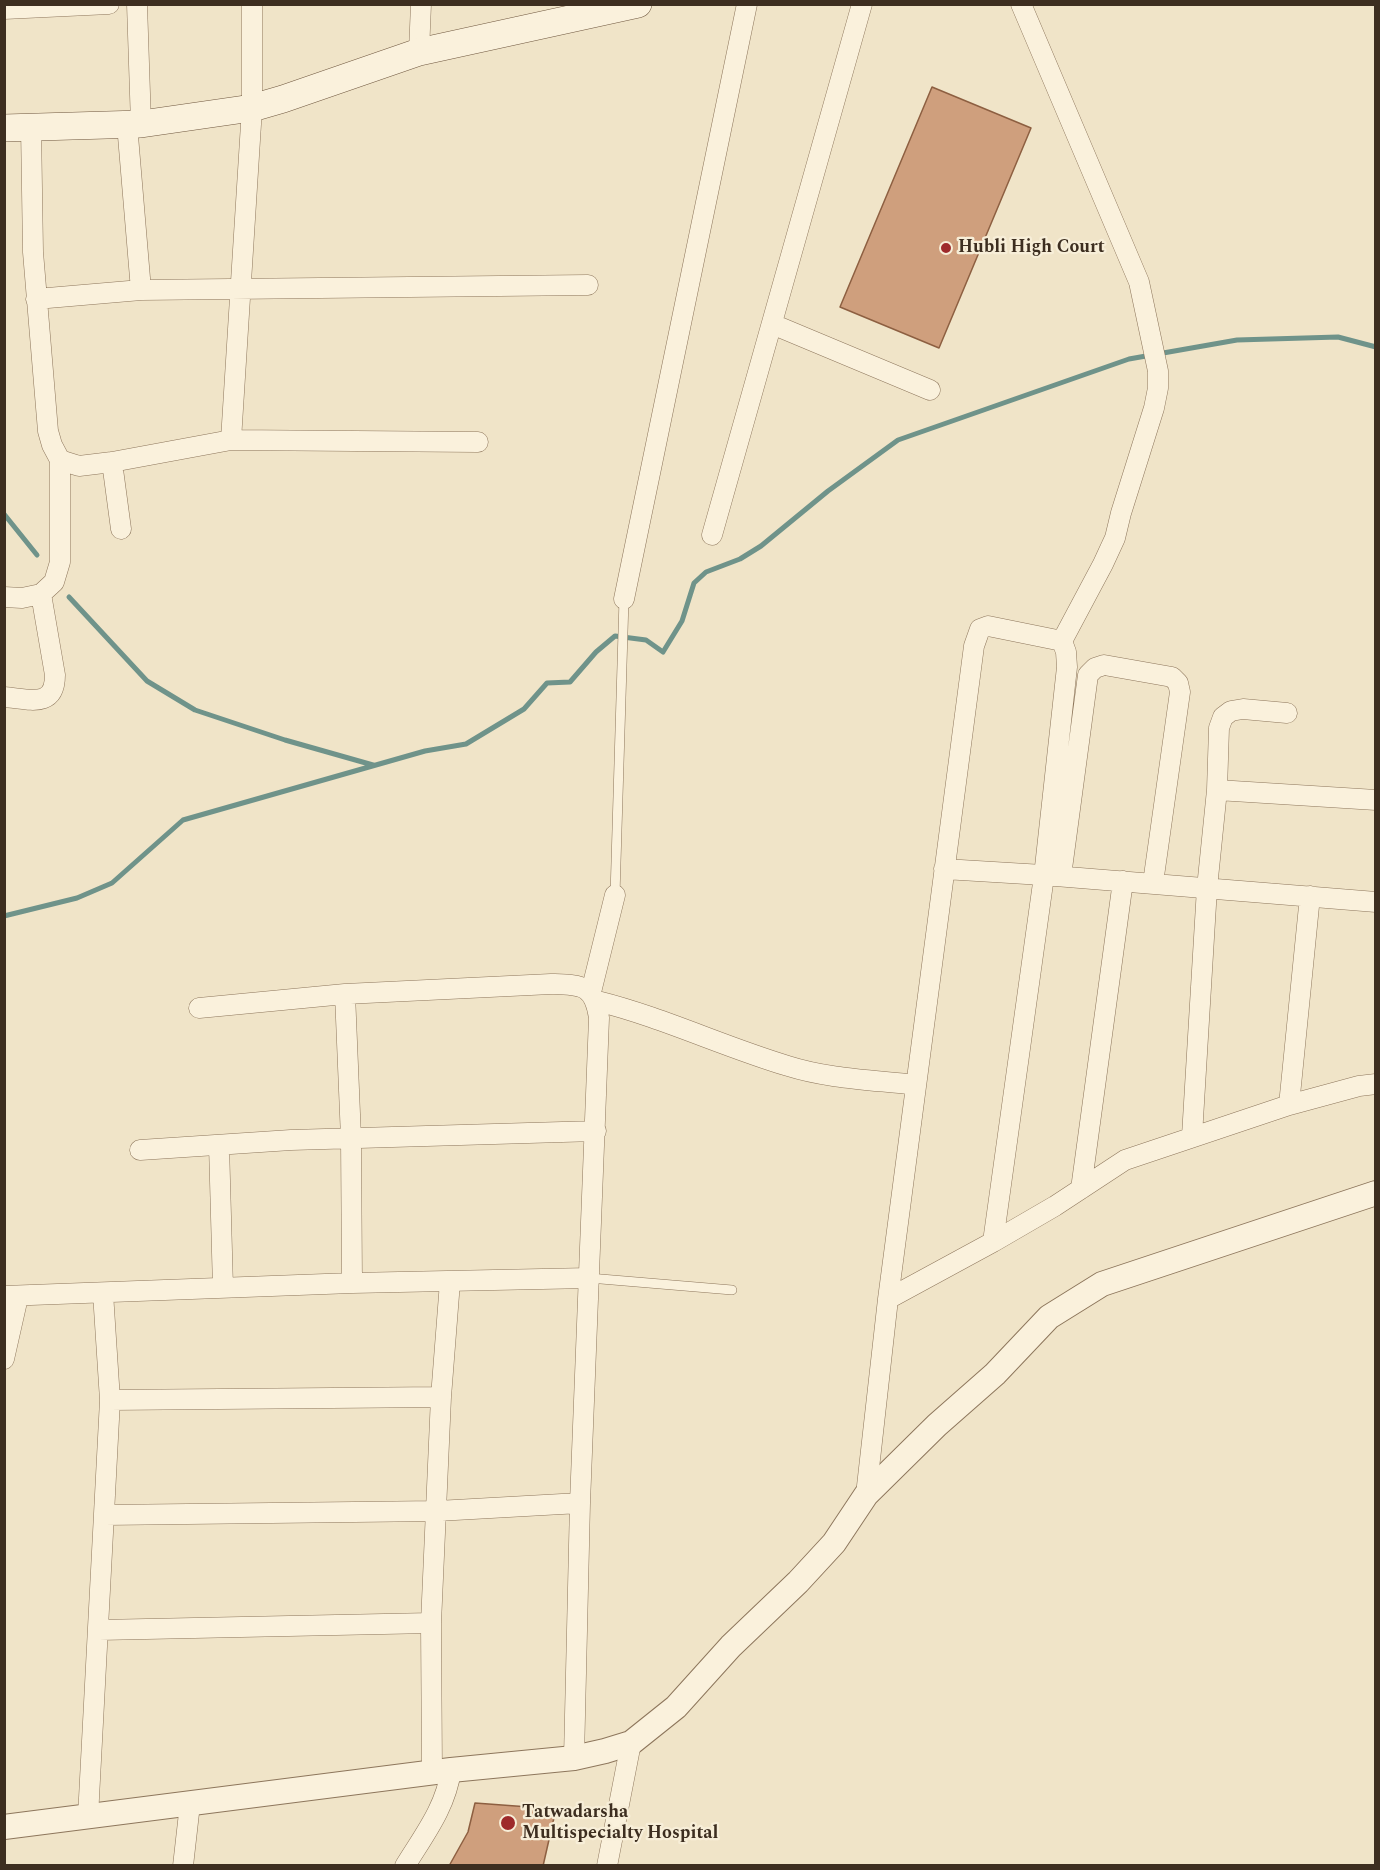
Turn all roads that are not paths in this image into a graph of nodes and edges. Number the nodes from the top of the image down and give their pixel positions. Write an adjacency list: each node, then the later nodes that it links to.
1 (109, 4): 9 (street)
2 (137, 4): 12 (street)
3 (252, 4): 11 (street)
4 (421, 4): 10 (street)
5 (638, 4): 10 (main road)
6 (747, 4): 28 (street)
7 (862, 4): 18 (street)
8 (1021, 4): 29 (street)
9 (4, 9)
10 (419, 52): 11 (main road)
11 (252, 108): 12 (main road); 15 (street)
12 (134, 124): 13 (main road); 16 (street)
13 (18, 128): 17 (street)
14 (588, 285): 15 (street)
15 (240, 289): 16 (street); 20 (street)
16 (141, 290): 17 (street)
17 (36, 299): 22 (street)
18 (772, 324): 19 (street); 25 (street)
19 (930, 390)
20 (231, 440): 21 (street); 23 (street)
21 (478, 442)
22 (60, 460): 23 (street); 26 (street)
23 (112, 462): 24 (street)
24 (121, 529)
25 (712, 535)
26 (41, 594): 27 (street); 30 (street)
27 (4, 597)
28 (624, 599): 39 (lane)
29 (1062, 641): 34 (street); 35 (street)
30 (4, 698)
31 (1287, 714): 32 (street)
32 (1216, 790): 33 (street); 38 (street)
33 (1376, 801)
34 (944, 869): 35 (street); 46 (street)
35 (1052, 875): 36 (street); 37 (street); 55 (street)
36 (1123, 881): 37 (street); 53 (street)
37 (1153, 883): 38 (street)
38 (1207, 888): 40 (street); 49 (street)
39 (615, 895): 43 (street)
40 (1310, 896): 41 (street); 47 (street)
41 (1376, 902)
42 (345, 994): 43 (street); 44 (street); 50 (street)
43 (594, 996): 46 (street); 48 (street)
44 (199, 1008)
45 (1376, 1084): 47 (street)
46 (916, 1085): 63 (street)
47 (1289, 1105): 49 (street)
48 (596, 1131): 50 (street); 56 (street)
49 (1192, 1136): 53 (street)
50 (351, 1138): 51 (street); 58 (street)
51 (219, 1144): 52 (street); 59 (street)
52 (140, 1150)
53 (1081, 1189): 55 (street)
54 (1376, 1193): 67 (street)
55 (993, 1242): 63 (street)
56 (589, 1278): 57 (street); 60 (lane); 68 (street)
57 (450, 1282): 58 (street); 65 (street)
58 (352, 1283): 59 (street)
59 (223, 1288): 61 (street)
60 (732, 1290)
61 (103, 1293): 62 (street); 66 (street)
62 (11, 1296): 64 (street)
63 (888, 1299): 67 (street)
64 (4, 1359)
65 (441, 1397): 66 (street); 69 (street)
66 (110, 1400): 70 (street)
67 (866, 1496): 73 (street)
68 (580, 1503): 69 (street); 74 (street)
69 (437, 1510): 70 (street); 71 (street)
70 (105, 1515): 72 (street)
71 (431, 1623): 72 (street); 75 (street)
72 (99, 1630): 77 (street)
73 (631, 1743): 74 (street); 81 (street)
74 (574, 1758): 75 (street)
75 (441, 1771): 76 (street); 80 (street)
76 (190, 1804): 77 (street); 79 (street)
77 (88, 1817): 78 (street)
78 (4, 1827)
79 (183, 1866)
80 (405, 1866)
81 (607, 1866)

